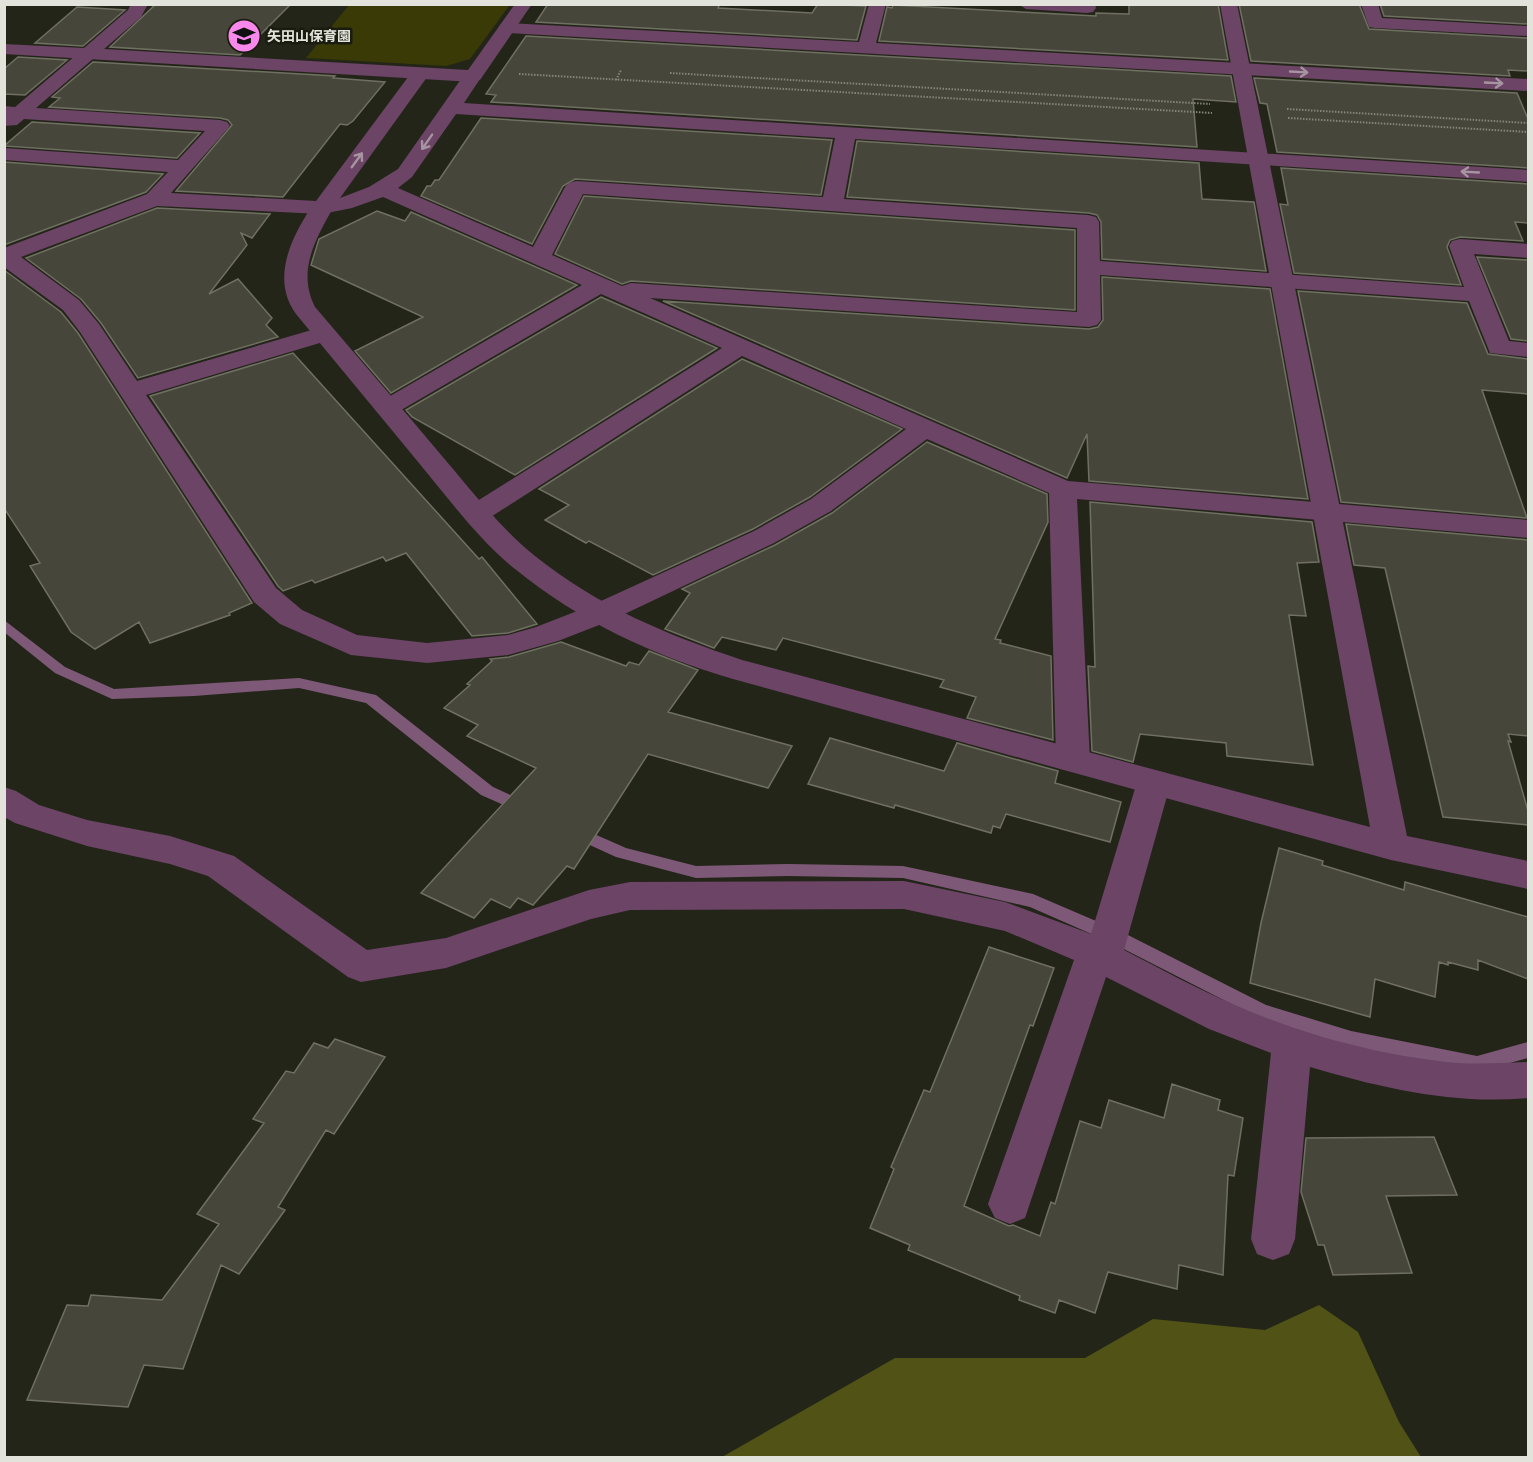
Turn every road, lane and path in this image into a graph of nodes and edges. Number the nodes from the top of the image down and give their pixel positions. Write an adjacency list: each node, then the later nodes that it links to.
1 (140, 4): 12 (street)
2 (524, 4): 8 (street)
3 (878, 4): 10 (street)
4 (1026, 4): 5 (street)
5 (1086, 4)
6 (1228, 4): 13 (street)
7 (1368, 4): 9 (street)
8 (507, 28): 10 (street); 17 (street)
9 (1528, 31)
10 (866, 48): 13 (street); 20 (path)
11 (4, 49): 12 (street)
12 (88, 54): 15 (street); 31 (street)
13 (1241, 69): 21 (street, one-way to 21); 29 (street)
14 (621, 70): 19 (path)
15 (422, 73): 17 (street); 45 (street, one-way to 15)
16 (668, 73): 18 (path)
17 (474, 74): 19 (path); 27 (street)
18 (739, 77): 20 (path); 22 (path)
19 (616, 80): 22 (path)
20 (858, 84): 23 (path); 24 (path)
21 (1528, 85)
22 (735, 86): 24 (path)
23 (988, 91): 25 (path); 26 (path)
24 (855, 93): 26 (path)
25 (1113, 99): 28 (path); 29 (path)
26 (987, 101): 28 (path)
27 (451, 108): 37 (street); 42 (street, one-way to 42)
28 (1114, 108): 29 (path)
29 (1249, 111): 30 (path); 34 (path); 39 (street)
30 (1388, 115): 32 (path); 34 (path)
31 (10, 117): 40 (street)
32 (1519, 122): 33 (path); 35 (path)
33 (1528, 123)
34 (1391, 124): 35 (path)
35 (1524, 132): 36 (path)
36 (1528, 132)
37 (846, 133): 39 (street); 44 (street)
38 (4, 154): 40 (street)
39 (1258, 159): 41 (street, one-way to 39); 50 (street)
40 (184, 167): 43 (street)
41 (1528, 176)
42 (383, 189): 45 (street); 48 (street)
43 (155, 199): 45 (street); 47 (street)
44 (832, 204): 48 (street); 49 (street)
45 (322, 208): 53 (street)
46 (1528, 251): 52 (street)
47 (4, 256): 56 (street)
48 (539, 258): 51 (street)
49 (1088, 267): 50 (street); 51 (street)
50 (1281, 280): 52 (street); 60 (street)
51 (604, 287): 54 (street); 57 (street)
52 (1479, 295): 55 (street)
53 (324, 334): 56 (street); 57 (street)
54 (740, 347): 58 (street); 61 (street)
55 (1528, 351)
56 (130, 391): 63 (street)
57 (387, 408): 61 (street)
58 (924, 428): 59 (street); 63 (street)
59 (1064, 489): 60 (street); 64 (street)
60 (1326, 511): 62 (street); 67 (street)
61 (476, 514): 63 (street)
62 (1528, 529)
63 (600, 613): 64 (street)
64 (1073, 760): 65 (street)
65 (1154, 782): 67 (street); 69 (street)
66 (4, 800): 69 (street)
67 (1391, 846): 68 (street)
68 (1528, 875)
69 (1104, 943): 70 (street); 72 (street)
70 (1292, 1044): 71 (street); 73 (street)
71 (1528, 1080)
72 (1010, 1204)
73 (1273, 1239)

